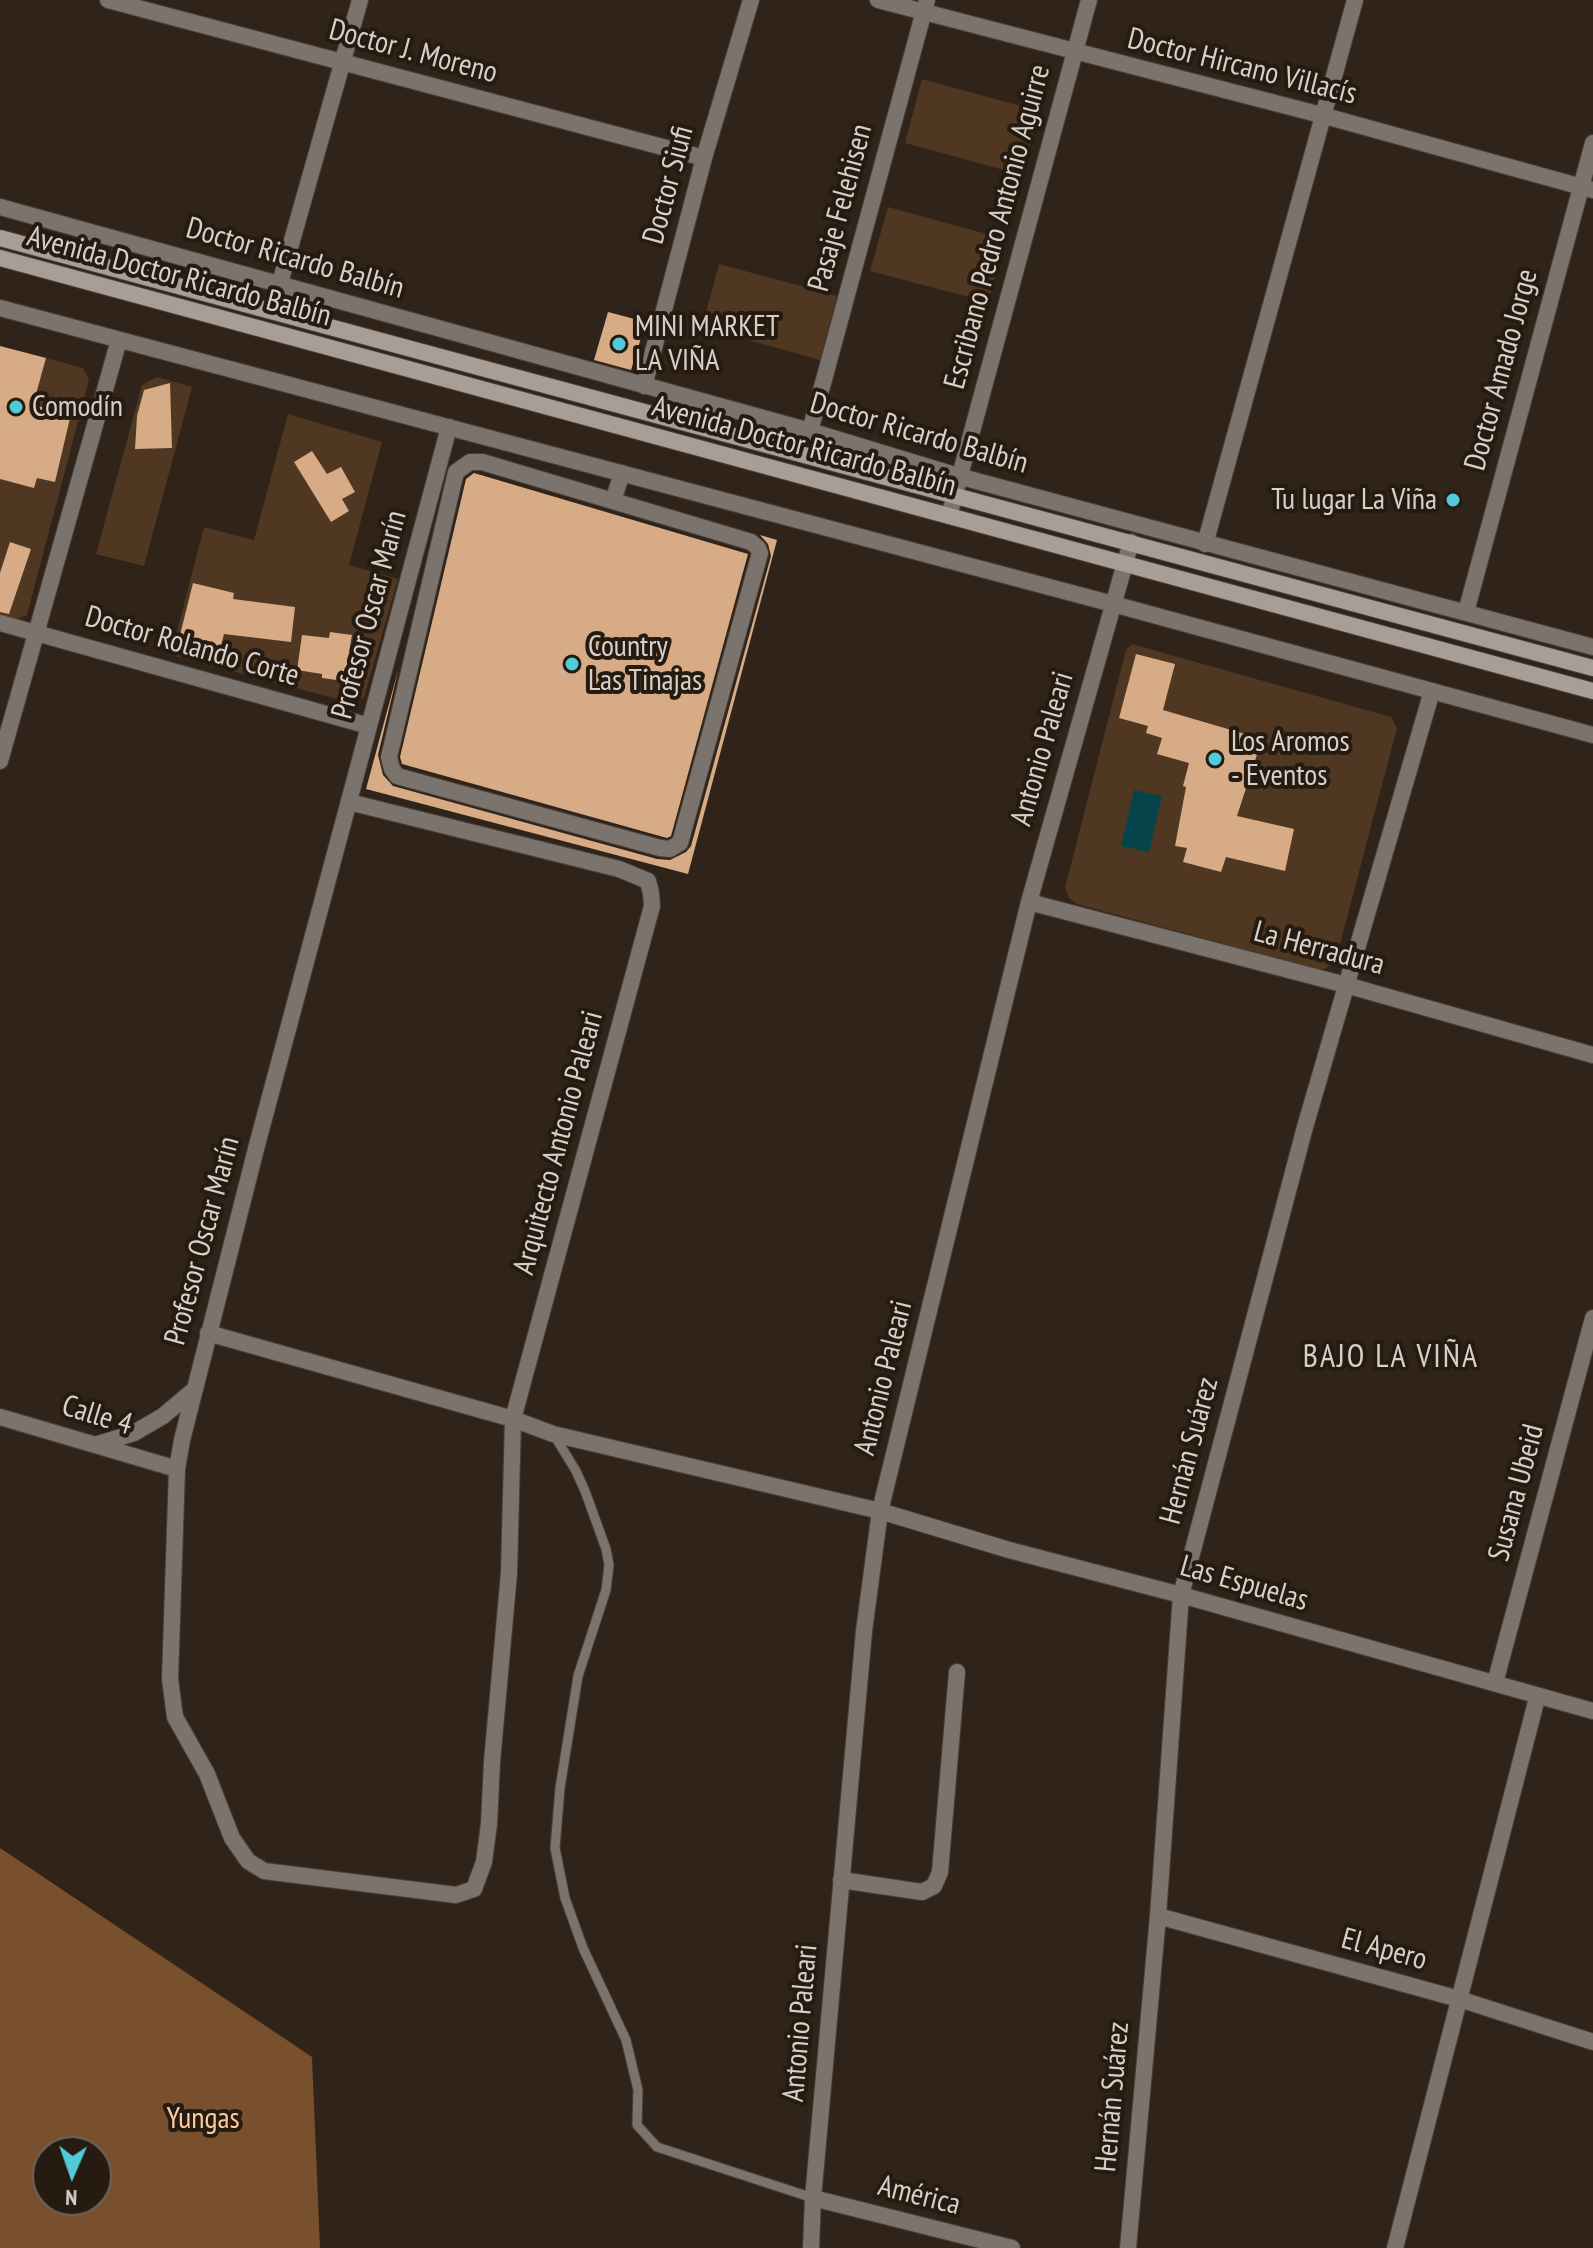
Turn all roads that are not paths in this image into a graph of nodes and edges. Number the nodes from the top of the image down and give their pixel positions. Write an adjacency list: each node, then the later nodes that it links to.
1 (108, 0): 9 (street, Doctor J. Moreno)
2 (360, 0): 9 (street)
3 (751, 0): 12 (street, Doctor Siufi)
4 (878, 0): 7 (street, Doctor Hircano Villacís)
5 (1089, 0): 8 (street, Escribano Pedro Antonio Aguirre)
6 (1355, 0): 10 (street)
7 (925, 6): 8 (street, Doctor Hircano Villacís); 22 (street, Pasaje Felehisen)
8 (1075, 53): 10 (street, Doctor Hircano Villacís); 24 (street, Escribano Pedro Antonio Aguirre)
9 (343, 63): 12 (street, Doctor J. Moreno); 17 (street)
10 (1325, 116): 13 (street, Doctor Hircano Villacís); 29 (street)
11 (1593, 143): 13 (street, Doctor Amado Jorge)
12 (704, 158): 20 (street, Doctor Siufi)
13 (1587, 189): 32 (street, Doctor Amado Jorge)
14 (0, 207): 17 (street, Doctor Ricardo Balbín)
15 (0, 238): 25 (main road, Avenida Doctor Ricardo Balbín)
16 (0, 258): 27 (main road, Avenida Doctor Ricardo Balbín)
17 (280, 283): 20 (street, Doctor Ricardo Balbín)
18 (0, 308): 19 (street)
19 (119, 340): 21 (street); 34 (street)
20 (644, 386): 22 (street, Doctor Ricardo Balbín)
21 (449, 427): 23 (street); 39 (street, Profesor Oscar Marín)
22 (810, 431): 24 (street, Doctor Ricardo Balbín)
23 (622, 473): 26 (street); 31 (street)
24 (958, 476): 25 (street, Escribano Pedro Antonio Aguirre); 29 (street, Doctor Ricardo Balbín)
25 (954, 494): 27 (street, Escribano Pedro Antonio Aguirre); 28 (main road, Avenida Doctor Ricardo Balbín)
26 (613, 501): 26 (street)
27 (949, 516): 30 (main road, Avenida Doctor Ricardo Balbín)
28 (1131, 542): 30 (street, Antonio Paleari); 36 (main road, Avenida Doctor Ricardo Balbín)
29 (1205, 544): 32 (street, Doctor Ricardo Balbín)
30 (1124, 563): 31 (street, Antonio Paleari); 38 (main road, Avenida Doctor Ricardo Balbín)
31 (1113, 604): 37 (street); 43 (street, Antonio Paleari)
32 (1466, 612): 35 (street, Doctor Ricardo Balbín)
33 (0, 623): 34 (street, Doctor Rolando Corte)
34 (36, 632): 39 (street, Doctor Rolando Corte); 41 (street)
35 (1593, 647)
36 (1593, 668)
37 (1432, 691): 40 (street); 44 (street, Hernán Suárez)
38 (1593, 691)
39 (369, 726): 42 (street, Profesor Oscar Marín)
40 (1593, 735)
41 (0, 761)
42 (349, 802): 47 (street, Profesor Oscar Marín); 50 (street, Arquitecto Antonio Paleari)
43 (1029, 902): 44 (street, La Herradura); 54 (street, Antonio Paleari)
44 (1346, 985): 45 (street, La Herradura); 55 (street, Hernán Suárez)
45 (1593, 1055)
46 (1593, 1318): 57 (street, Susana Ubeid)
47 (208, 1333): 48 (street, Profesor Oscar Marín); 50 (street, Las Espuelas)
48 (194, 1390): 52 (street); 53 (street, Profesor Oscar Marín)
49 (0, 1417): 52 (street, Calle 4)
50 (513, 1419): 51 (street, Las Espuelas); 61 (street, Arquitecto Antonio Paleari)
51 (553, 1434): 54 (street, Las Espuelas); 65 (lane)
52 (95, 1445): 53 (street, Calle 4)
53 (177, 1469): 61 (street, Profesor Oscar Marín)
54 (880, 1511): 55 (street, Las Espuelas); 60 (street, Antonio Paleari)
55 (1181, 1595): 57 (street, Las Espuelas); 62 (street, Hernán Suárez)
56 (957, 1672): 60 (street)
57 (1495, 1683): 58 (street, Las Espuelas)
58 (1537, 1698): 59 (street, Las Espuelas); 63 (street)
59 (1593, 1711)
60 (841, 1880): 65 (street, Antonio Paleari)
61 (456, 1895)
62 (1158, 1916): 63 (street, El Apero); 68 (street, Hernán Suárez)
63 (1459, 1999): 64 (street, El Apero); 69 (street)
64 (1593, 2042)
65 (813, 2198): 66 (street, Antonio Paleari); 67 (street, América)
66 (811, 2248)
67 (1012, 2248)
68 (1128, 2248)
69 (1395, 2248)

